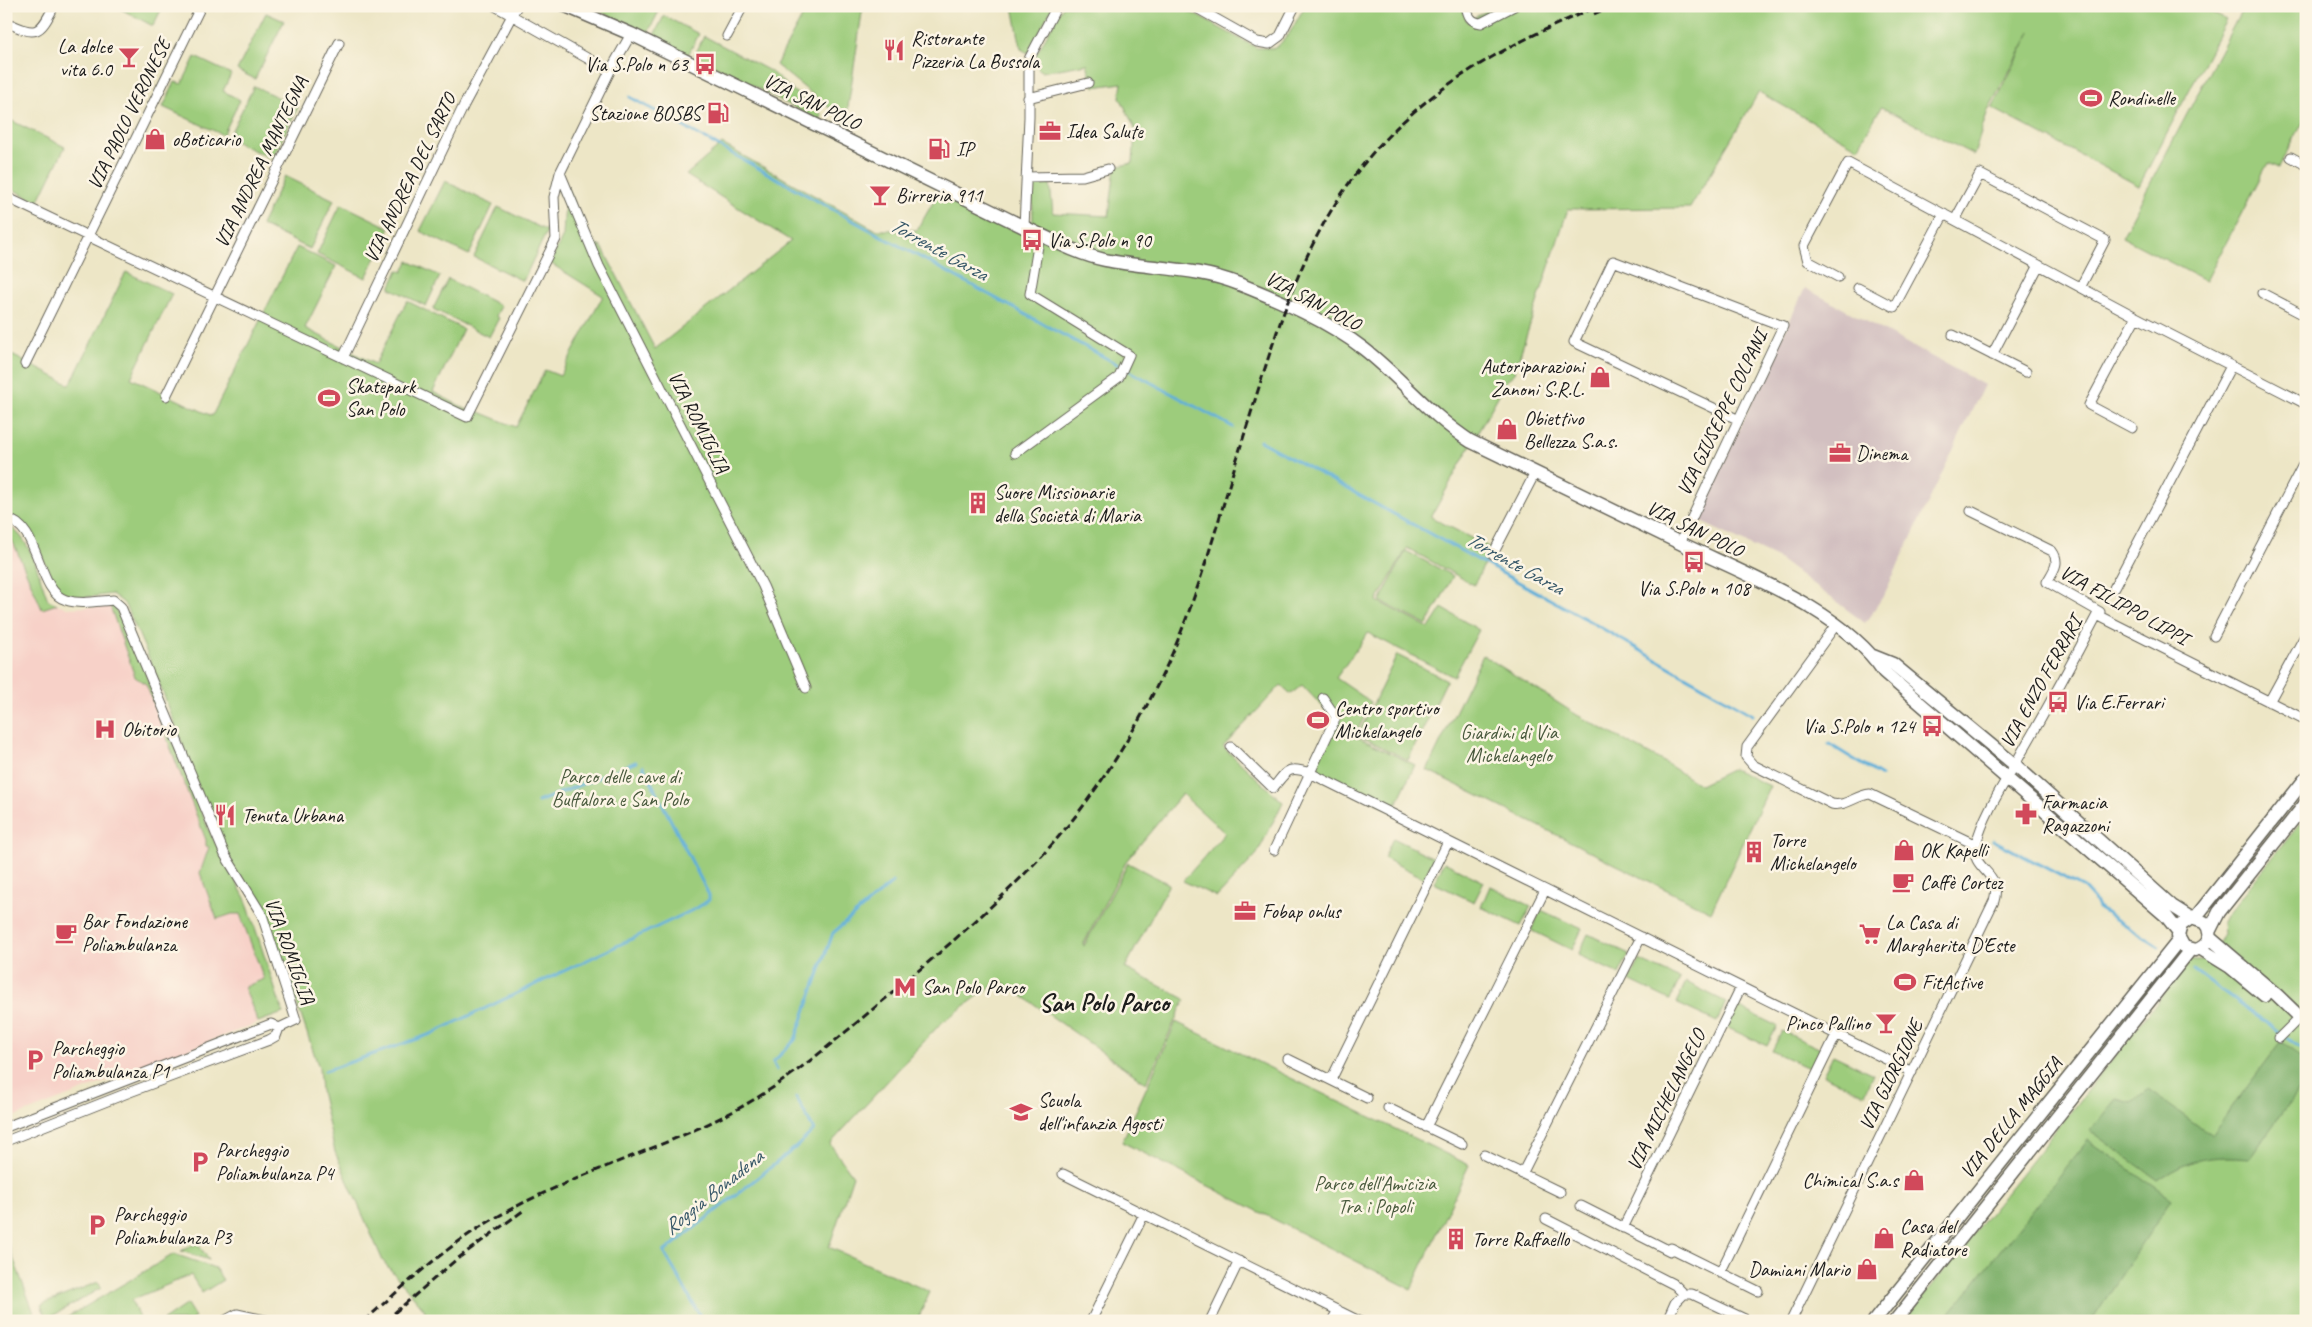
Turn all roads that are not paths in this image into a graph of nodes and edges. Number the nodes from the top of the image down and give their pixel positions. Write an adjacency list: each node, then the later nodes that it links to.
1 (54, 6): 14 (street)
2 (201, 6): 31 (street, VIA PAOLO VERONESE)
3 (495, 6): 13 (street)
4 (516, 6): 13 (street)
5 (566, 6): 15 (main road, VIA SAN POLO)
6 (743, 6): 16 (street)
7 (1057, 6): 20 (street)
8 (1193, 6): 12 (street)
9 (1295, 6): 12 (street)
10 (1466, 6): 11 (street)
11 (1514, 6)
12 (1210, 10)
13 (511, 15): 18 (street); 42 (street, VIA ANDREA DEL SARTO)
14 (6, 22)
15 (631, 34): 18 (street); 29 (main road, VIA SAN POLO)
16 (727, 36)
17 (339, 43): 37 (street, VIA ANDREA MANTEGNA)
18 (610, 71): 24 (street)
19 (1088, 83): 20 (street)
20 (1028, 98): 25 (street)
21 (2291, 157): 22 (street)
22 (2306, 165)
23 (1108, 169): 25 (street)
24 (560, 173): 42 (street); 63 (street, VIA ROMIGLIA)
25 (1026, 177): 29 (street)
26 (6, 197): 31 (street)
27 (1944, 214): 28 (street); 33 (street); 35 (street)
28 (1955, 220): 32 (street); 34 (street)
29 (1024, 227): 30 (main road, VIA SAN POLO)
30 (1040, 234): 50 (street); 52 (main road, VIA SAN POLO)
31 (89, 237): 37 (street); 43 (street, VIA PAOLO VERONESE)
32 (2039, 265): 34 (street); 41 (street)
33 (1838, 277)
34 (2081, 286): 39 (street)
35 (1858, 288)
36 (2262, 293): 38 (street)
37 (216, 297): 42 (street); 46 (street, VIA ANDREA MANTEGNA)
38 (2306, 316)
39 (2136, 317): 44 (street); 49 (street)
40 (1953, 335): 41 (street)
41 (1992, 355): 45 (street)
42 (343, 358)
43 (25, 364)
44 (2231, 366): 47 (street); 57 (street)
45 (2026, 372)
46 (166, 396)
47 (2306, 404)
48 (1737, 419): 48 (street, VIA GIUSEPPE COLPANI); 55 (street, VIA GIUSEPPE COLPANI)
49 (2132, 428)
50 (1015, 453)
51 (2306, 459): 61 (street)
52 (1534, 472): 55 (main road, VIA SAN POLO); 56 (street)
53 (1971, 511): 58 (street, VIA FILIPPO LIPPI)
54 (6, 519): 84 (street, VIA ROMIGLIA)
55 (1680, 543): 59 (main road, VIA SAN POLO)
56 (1493, 554)
57 (2114, 588)
58 (2097, 615): 65 (street, VIA FILIPPO LIPPI); 68 (street, VIA ENZO FERRARI)
59 (1835, 626): 62 (main road, VIA SAN POLO); 74 (street)
60 (2306, 634): 65 (street)
61 (2214, 636)
62 (1873, 656): 68 (main road, VIA SAN POLO); 70 (main road, VIA SAN POLO)
63 (806, 688)
64 (1323, 698): 69 (street)
65 (2269, 702): 66 (street, VIA FILIPPO LIPPI)
66 (2306, 720)
67 (1231, 747): 69 (street)
68 (2014, 766): 70 (street); 77 (main road, VIA SAN POLO)
69 (1310, 773): 73 (street); 75 (street)
70 (2007, 777): 74 (street); 79 (main road, VIA SAN POLO)
71 (2306, 778): 77 (main road)
72 (2306, 803): 78 (main road)
73 (1448, 842): 76 (street); 92 (street)
74 (1976, 845): 90 (street, VIA GIORGIONE)
75 (1274, 850)
76 (1545, 890): 80 (street); 99 (street)
77 (2193, 918): 78 (main road, VIA SAN POLO); 79 (main road)
78 (2210, 934): 81 (main road); 83 (main road, VIA SAN POLO)
79 (2178, 935): 81 (main road, VIA SAN POLO); 124 (main road, VIA DELLA MAGGIA)
80 (1640, 938): 82 (street); 104 (street)
81 (2196, 949): 83 (main road, VIA SAN POLO); 125 (main road, VIA DELLA MAGGIA)
82 (1741, 987): 86 (street); 109 (street, VIA MICHELANGELO)
83 (2302, 1020): 87 (street)
84 (279, 1028): 85 (street); 88 (street)
85 (255, 1030): 88 (street); 91 (street)
86 (1836, 1034): 90 (street); 111 (street)
87 (2279, 1038)
88 (230, 1054): 93 (street)
89 (1288, 1060): 92 (street)
90 (1912, 1072): 123 (street, VIA GIORGIONE)
91 (143, 1073): 93 (street); 96 (street)
92 (1331, 1080): 94 (street)
93 (140, 1088): 98 (street)
94 (1367, 1098)
95 (1388, 1108): 99 (street)
96 (45, 1110): 97 (street); 98 (street)
97 (6, 1126)
98 (40, 1127): 100 (street)
99 (1426, 1127): 101 (street)
100 (6, 1141)
101 (1462, 1144)
102 (1484, 1155): 104 (street)
103 (1063, 1174): 107 (street)
104 (1522, 1174): 105 (street)
105 (1560, 1192)
106 (1581, 1206): 109 (street)
107 (1144, 1214): 110 (street); 117 (street)
108 (1546, 1219): 113 (street)
109 (1623, 1228): 111 (street)
110 (1240, 1261): 114 (street); 118 (street)
111 (1720, 1272): 112 (street)
112 (1758, 1291)
113 (1684, 1294): 121 (street); 122 (street)
114 (1338, 1310): 119 (street); 120 (street)
115 (224, 1321): 116 (street)
116 (270, 1321)
117 (1091, 1321)
118 (1210, 1321)
119 (1332, 1321)
120 (1359, 1321)
121 (1667, 1321)
122 (1749, 1321)
123 (1790, 1321)
124 (1874, 1321)
125 (1894, 1321)

